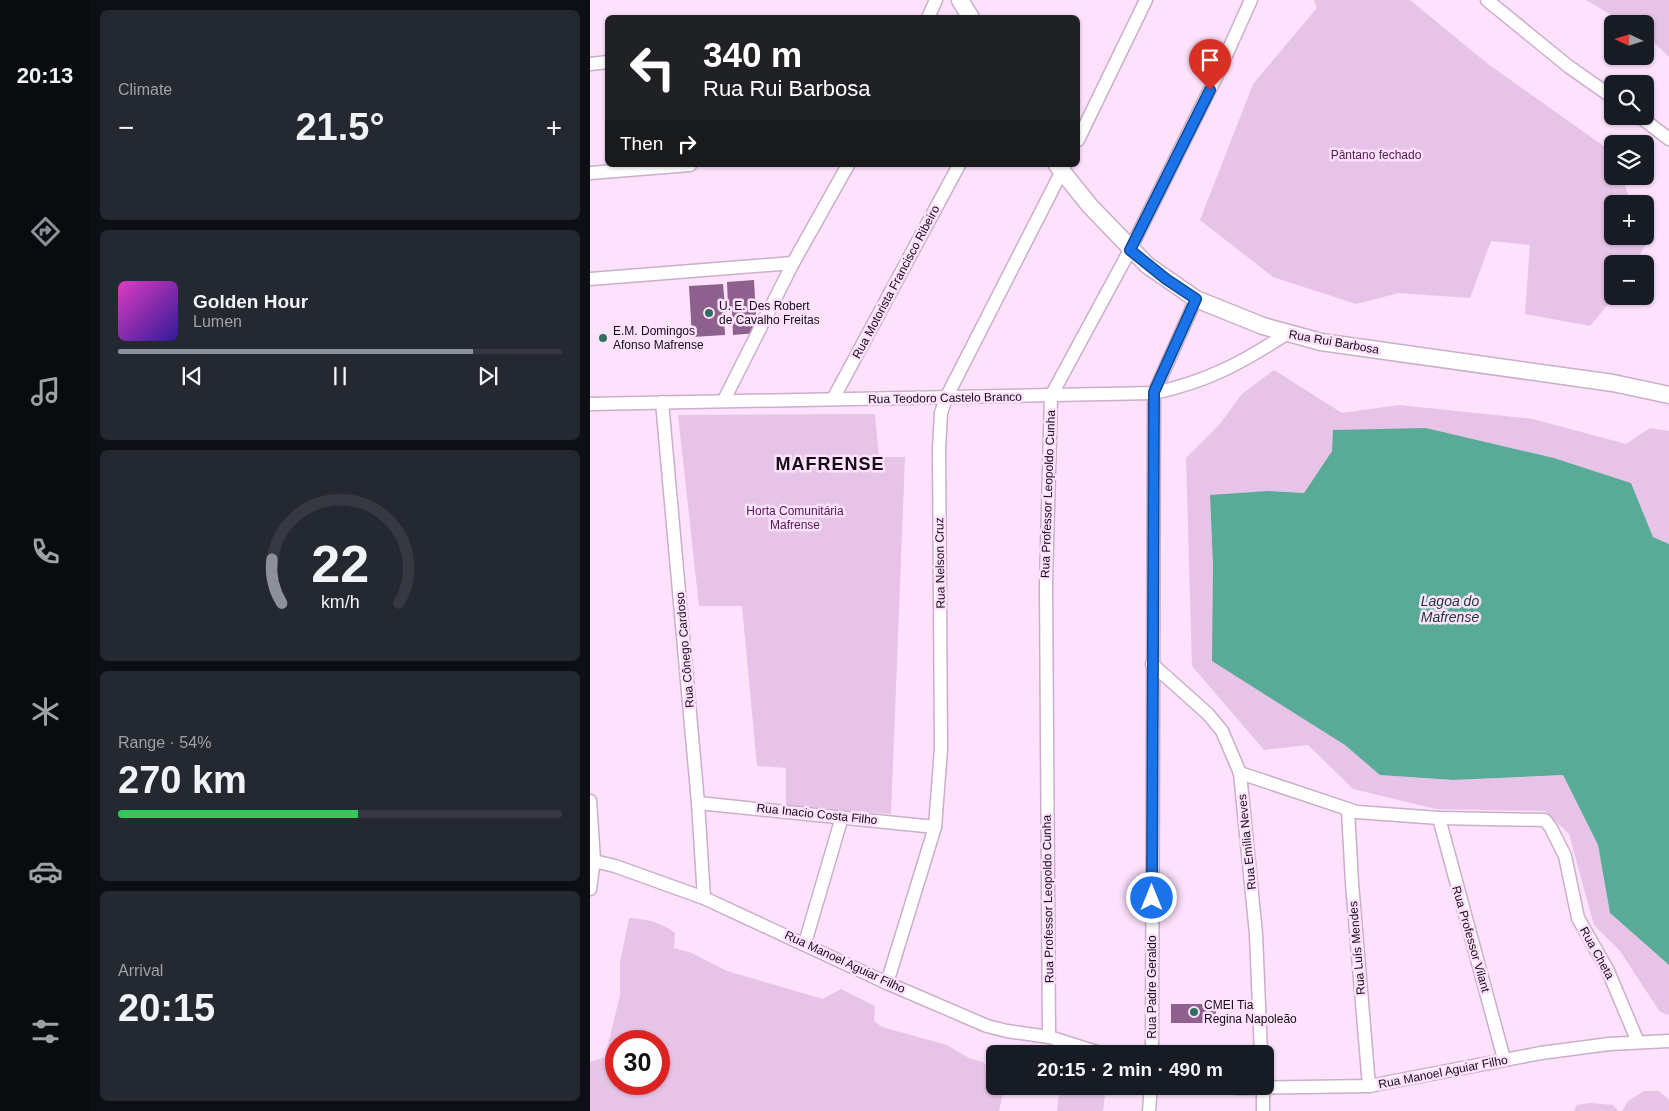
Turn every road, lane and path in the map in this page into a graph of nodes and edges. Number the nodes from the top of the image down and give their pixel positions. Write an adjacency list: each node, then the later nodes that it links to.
1 (936, 0): 6 (street)
2 (960, 0): 7 (street)
3 (1146, 0): 12 (street)
4 (1251, 0): 19 (street, Rua Professor Leopoldo Cunha)
5 (1487, 0): 10 (street)
6 (929, 15)
7 (969, 15)
8 (605, 62): 9 (street)
9 (590, 64)
10 (1604, 91)
11 (1651, 125): 13 (street)
12 (1080, 136)
13 (1669, 139)
14 (665, 167): 18 (street)
15 (847, 167): 20 (street)
16 (958, 167): 28 (street, Rua Motorista Francisco Ribeiro)
17 (1061, 167): 19 (street, Rua Rui Barbosa); 27 (street, Rua Nelson Cruz)
18 (590, 173)
19 (1130, 250): 22 (street, Rua Rui Barbosa); 26 (street, Rua Professor Leopoldo Cunha)
20 (793, 263): 21 (street); 29 (street)
21 (590, 279)
22 (1196, 299): 23 (street, Rua Rui Barbosa); 25 (street, Rua Padre Geraldo)
23 (1286, 334): 24 (street, Rua Rui Barbosa); 25 (street, Rua Teodoro Castelo Branco)
24 (1667, 390)
25 (1154, 392): 26 (street, Rua Teodoro Castelo Branco); 32 (street, Rua Padre Geraldo)
26 (1051, 396): 27 (street, Rua Teodoro Castelo Branco); 45 (street, Rua Professor Leopoldo Cunha)
27 (946, 398): 28 (street, Rua Teodoro Castelo Branco); 39 (street, Rua Nelson Cruz)
28 (833, 399): 29 (street, Rua Teodoro Castelo Branco)
29 (724, 400): 30 (street, Rua Teodoro Castelo Branco)
30 (662, 402): 31 (street, Rua Teodoro Castelo Branco); 35 (street, Rua Cônego Cardoso)
31 (590, 404)
32 (1152, 664): 33 (street, Rua Emília Neves); 49 (street, Rua Padre Geraldo)
33 (1240, 773): 36 (street); 50 (street, Rua Emília Neves)
34 (590, 801): 40 (street)
35 (698, 803): 37 (street, Rua Inacio Costa Filho); 42 (street, Rua Cônego Cardoso)
36 (1348, 810): 38 (street); 52 (street, Rua Luís Mendes)
37 (842, 817): 39 (street, Rua Inacio Costa Filho); 43 (street)
38 (1439, 818): 47 (street, Rua Cheta); 51 (street, Rua Professor Vilant)
39 (935, 827): 44 (street, Rua Nelson Cruz)
40 (592, 860): 41 (street); 42 (street, Rua Manoel Aguiar Filho)
41 (590, 889)
42 (704, 898): 43 (street, Rua Manoel Aguiar Filho)
43 (805, 943): 44 (street, Rua Manoel Aguiar Filho)
44 (887, 983): 45 (street, Rua Manoel Aguiar Filho)
45 (1049, 1037): 48 (street, Rua Manoel Aguiar Filho)
46 (1669, 1041): 47 (street, Rua Manoel Aguiar Filho)
47 (1638, 1042): 51 (street, Rua Manoel Aguiar Filho)
48 (1074, 1045)
49 (1152, 1045)
50 (1261, 1045)
51 (1504, 1059): 52 (street, Rua Manoel Aguiar Filho)
52 (1369, 1086): 53 (street, Rua Manoel Aguiar Filho)
53 (1274, 1087)
54 (1150, 1095): 56 (street)
55 (1263, 1095): 57 (street)
56 (1149, 1111)
57 (1264, 1111)

